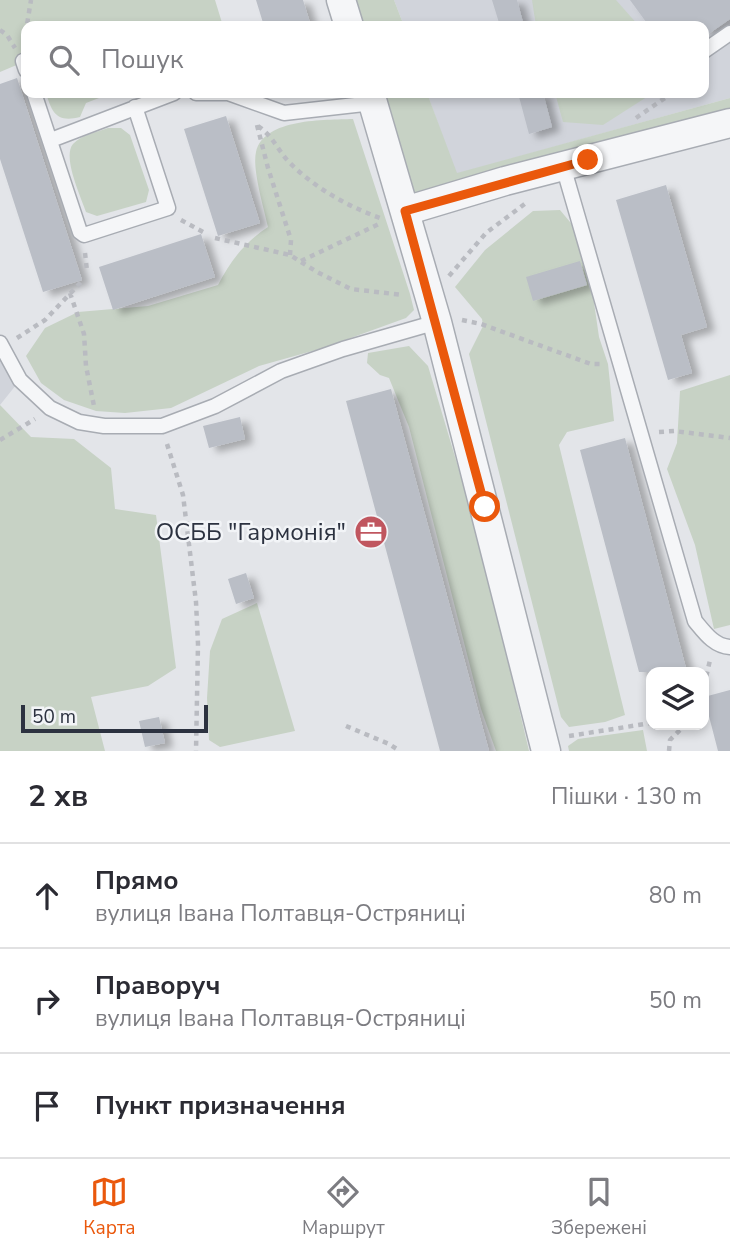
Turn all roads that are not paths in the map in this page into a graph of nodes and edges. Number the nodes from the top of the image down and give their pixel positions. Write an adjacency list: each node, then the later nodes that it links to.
1 (341, 0): 2 (street)
2 (347, 21)
3 (730, 33): 4 (lane)
4 (709, 48)
5 (36, 98): 11 (lane)
6 (160, 98): 9 (lane)
7 (241, 98): 8 (lane)
8 (372, 98): 13 (street)
9 (135, 107): 11 (lane); 11 (lane)
10 (730, 123): 12 (street)
11 (51, 140)
12 (567, 177): 13 (street); 16 (lane)
13 (405, 211): 14 (street)
14 (444, 320): 15 (lane); 17 (street)
15 (1, 346)
16 (723, 645)
17 (545, 746)

